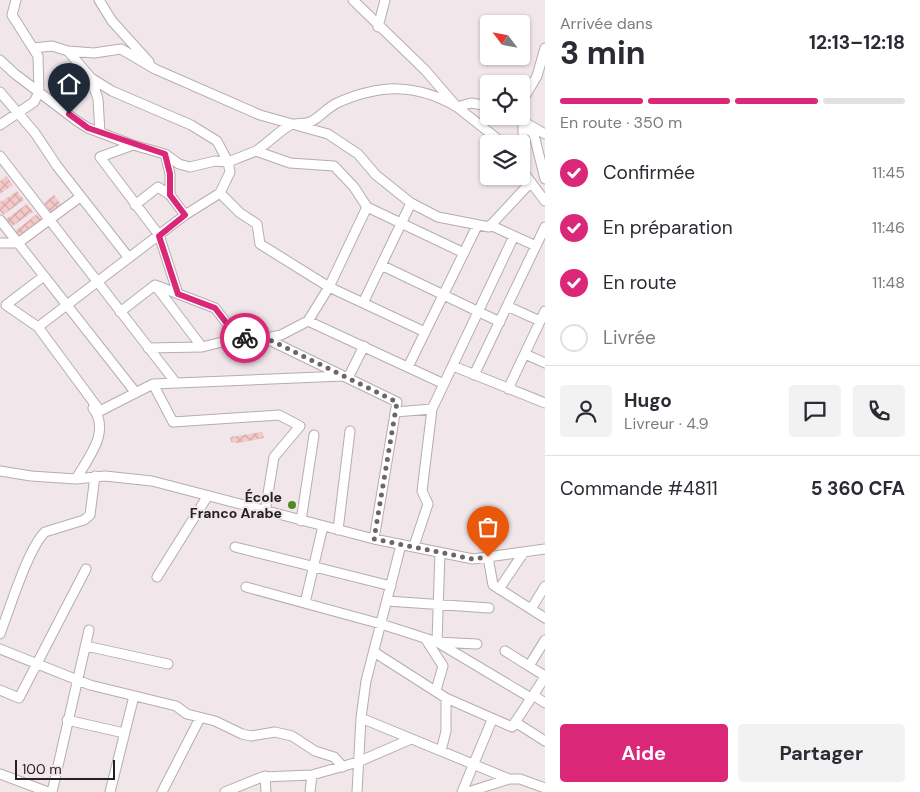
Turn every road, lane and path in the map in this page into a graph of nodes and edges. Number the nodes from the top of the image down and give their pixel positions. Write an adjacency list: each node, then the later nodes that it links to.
1 (16, 0): 6 (street)
2 (99, 0): 10 (street)
3 (353, 0): 5 (street)
4 (385, 0): 5 (street)
5 (378, 27): 16 (street)
6 (34, 48): 8 (street); 14 (street)
7 (545, 48): 12 (street)
8 (68, 51): 10 (street); 11 (street)
9 (0, 60): 14 (street)
10 (156, 69): 18 (street)
11 (91, 78): 22 (street); 29 (street)
12 (530, 88)
13 (0, 92): 17 (street)
14 (39, 92): 17 (street); 22 (street)
15 (480, 104): 16 (street)
16 (457, 107): 18 (street); 24 (street)
17 (17, 113): 20 (street); 34 (street)
18 (292, 124): 26 (street); 36 (street)
19 (530, 124): 23 (street)
20 (0, 125)
21 (526, 125): 30 (street)
22 (100, 133): 25 (street)
23 (545, 134)
24 (493, 135)
25 (133, 145): 27 (street); 37 (street)
26 (256, 151): 29 (street); 38 (street)
27 (165, 154): 29 (street); 33 (street)
28 (0, 156): 40 (street)
29 (228, 162): 32 (street)
30 (545, 179)
31 (531, 182): 35 (street); 43 (street)
32 (220, 193): 39 (street); 57 (street)
33 (170, 195): 37 (street); 39 (street)
34 (80, 197): 40 (street); 52 (street)
35 (545, 201)
36 (411, 203): 42 (street); 44 (street)
37 (135, 205): 46 (street)
38 (367, 207): 42 (street); 57 (street)
39 (185, 215): 46 (street)
40 (50, 219): 49 (street); 55 (street)
41 (0, 220): 49 (street)
42 (401, 224): 51 (street); 53 (street)
43 (490, 225): 44 (street); 47 (street)
44 (477, 226): 51 (street)
45 (545, 227): 50 (street)
46 (159, 236): 52 (street); 58 (street)
47 (514, 236): 50 (street); 66 (street)
48 (0, 243): 49 (street)
49 (18, 243): 54 (street)
50 (536, 246): 63 (street)
51 (464, 253): 59 (street)
52 (129, 258): 55 (street)
53 (381, 265): 59 (street); 61 (street)
54 (44, 276): 62 (street); 70 (street)
55 (98, 282): 62 (street); 65 (street)
56 (155, 285): 58 (street); 65 (street); 75 (street)
57 (329, 287): 61 (street); 67 (street)
58 (178, 294): 72 (street)
59 (443, 296): 66 (street); 71 (street)
60 (0, 302): 95 (street)
61 (363, 303): 71 (street)
62 (67, 305): 70 (street); 87 (street)
63 (507, 306): 68 (street); 69 (street)
64 (545, 311): 68 (street)
65 (120, 312): 76 (street)
66 (478, 312): 69 (street); 79 (street)
67 (308, 320): 73 (street); 74 (street)
68 (540, 321): 77 (street)
69 (500, 322): 81 (street)
70 (38, 327): 87 (street)
71 (425, 332): 80 (street)
72 (238, 338): 73 (street); 75 (street)
73 (266, 338): 82 (street)
74 (364, 346): 80 (street); 82 (street)
75 (202, 347): 76 (street)
76 (148, 348): 83 (street)
77 (525, 354): 78 (street); 86 (street)
78 (545, 363)
79 (452, 366): 81 (street); 85 (street)
80 (408, 367): 85 (street)
81 (474, 375): 86 (street)
82 (346, 377): 83 (street); 90 (street)
83 (176, 383): 84 (street)
84 (153, 384): 87 (street); 97 (street)
85 (444, 384): 89 (street)
86 (508, 389): 88 (street)
87 (136, 393)
88 (545, 403)
89 (432, 409): 90 (street); 103 (street)
90 (395, 412): 101 (street)
91 (350, 431): 100 (street)
92 (314, 435): 98 (street)
93 (0, 471): 95 (street)
94 (94, 476): 95 (street); 96 (street); 124 (street)
95 (76, 479)
96 (207, 497): 97 (street); 111 (street)
97 (265, 512): 98 (street)
98 (301, 521): 99 (street)
99 (323, 526): 100 (street); 109 (street)
100 (338, 530): 101 (street)
101 (374, 539): 102 (street)
102 (401, 544): 103 (street); 112 (street)
103 (414, 546): 106 (street)
104 (235, 547): 109 (street)
105 (545, 549): 107 (street)
106 (440, 552): 108 (street); 118 (street)
107 (524, 552): 108 (street); 115 (street)
108 (488, 557): 115 (street)
109 (313, 567): 112 (street); 117 (street)
110 (86, 569): 133 (street)
111 (157, 577)
112 (391, 586): 116 (street)
113 (545, 586): 120 (street)
114 (246, 587): 117 (street)
115 (499, 589): 120 (street)
116 (387, 601): 118 (street); 122 (street)
117 (305, 603): 122 (street)
118 (439, 606): 119 (street); 127 (street)
119 (489, 608)
120 (531, 609): 121 (street)
121 (545, 618)
122 (381, 624): 125 (street); 132 (street)
123 (89, 630): 129 (street)
124 (0, 634)
125 (425, 638): 127 (street); 139 (street)
126 (545, 640): 135 (street)
127 (437, 642): 128 (street); 141 (street)
128 (477, 644)
129 (86, 646): 134 (street); 137 (street)
130 (0, 649): 133 (street)
131 (505, 651): 135 (street)
132 (374, 652): 139 (street); 145 (street)
133 (37, 663): 137 (street); 138 (street)
134 (168, 664)
135 (529, 666): 136 (street)
136 (545, 676): 141 (street)
137 (77, 680): 140 (street); 146 (street)
138 (0, 690)
139 (436, 690): 142 (street)
140 (134, 696): 144 (street); 149 (street)
141 (532, 697): 143 (street); 148 (street)
142 (446, 698): 147 (street); 152 (street)
143 (545, 703)
144 (200, 718): 155 (street); 164 (street)
145 (361, 718): 150 (street); 153 (street)
146 (67, 720): 149 (street); 162 (street)
147 (492, 720): 148 (street); 154 (street)
148 (515, 722): 151 (street)
149 (124, 733): 163 (street)
150 (411, 739): 152 (street); 153 (street)
151 (545, 741)
152 (441, 751): 154 (street)
153 (358, 762): 155 (street); 168 (street)
154 (474, 765): 159 (street); 169 (street)
155 (343, 766): 157 (street)
156 (0, 774): 161 (street)
157 (312, 775): 158 (street); 167 (street)
158 (266, 776): 165 (street); 166 (street)
159 (509, 779): 160 (street); 170 (street)
160 (545, 788)
161 (48, 792)
162 (52, 792)
163 (110, 792)
164 (162, 792)
165 (225, 792)
166 (266, 792)
167 (310, 792)
168 (357, 792)
169 (462, 792)
170 (468, 792)

